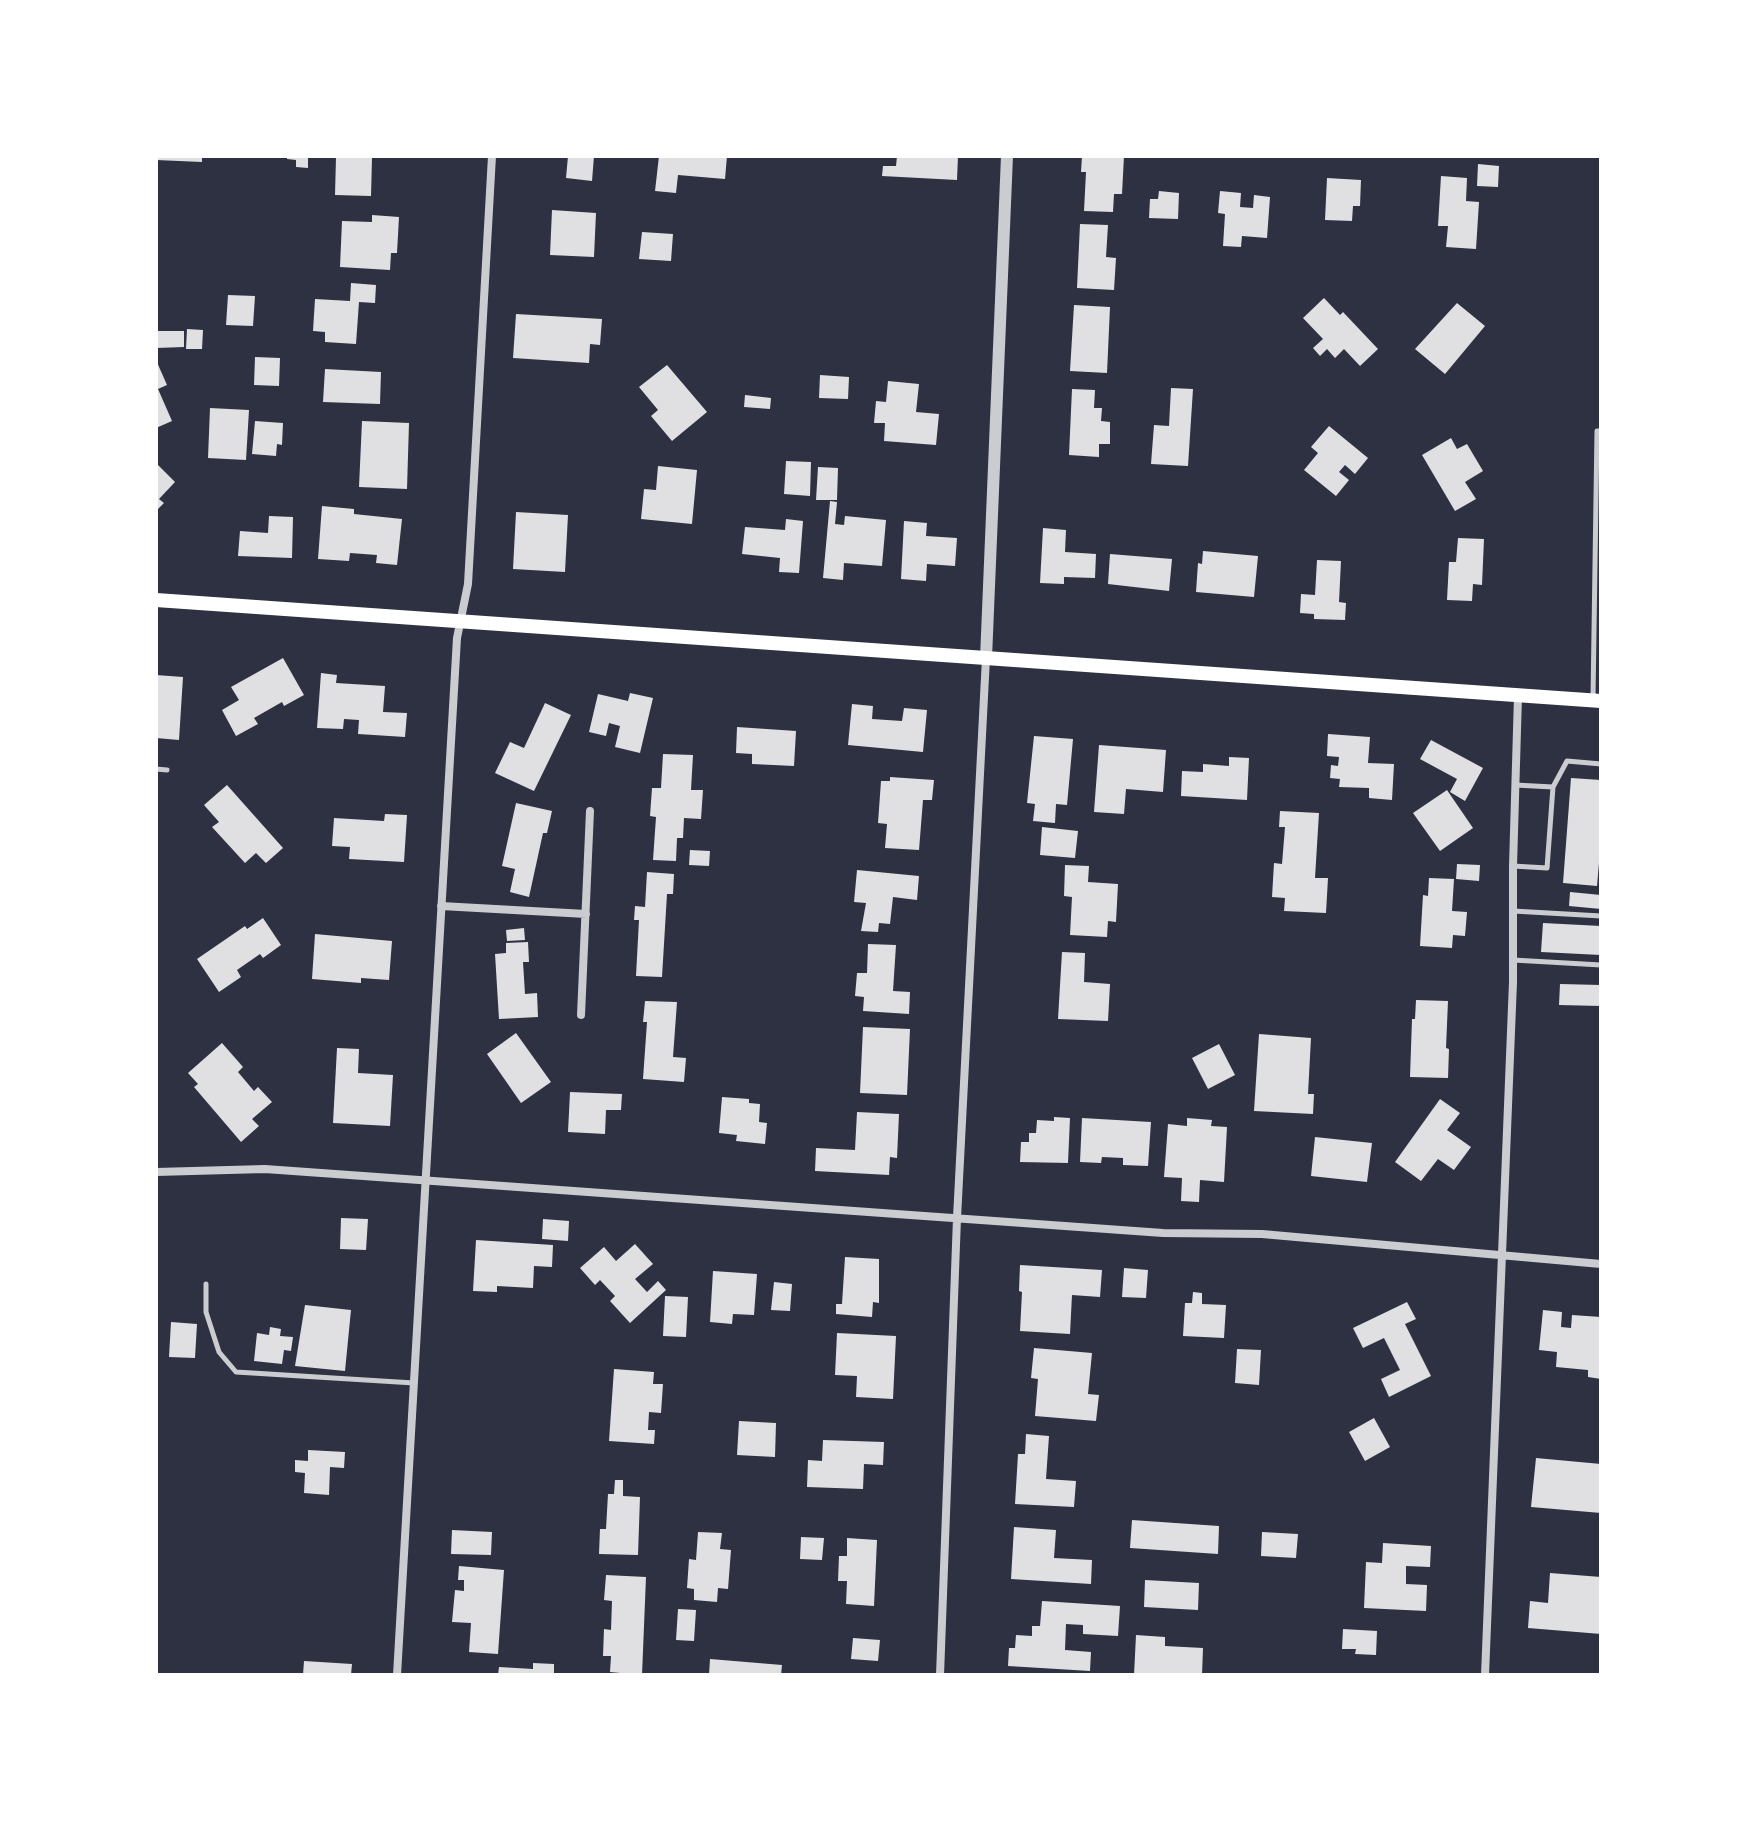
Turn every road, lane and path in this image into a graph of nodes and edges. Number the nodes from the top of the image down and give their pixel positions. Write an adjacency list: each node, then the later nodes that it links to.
1 (492, 156): 5 (street)
2 (1007, 156): 6 (street)
3 (1601, 431): 8 (lane)
4 (156, 600): 5 (main road)
5 (459, 621): 6 (main road); 16 (street)
6 (986, 658): 7 (main road); 25 (street)
7 (1518, 696): 8 (main road); 12 (street)
8 (1597, 701)
9 (1601, 764): 13 (lane)
10 (156, 769): 11 (lane)
11 (167, 770)
12 (1515, 785): 13 (lane); 15 (street)
13 (1553, 787): 15 (lane)
14 (590, 811): 18 (street)
15 (1513, 866): 17 (street)
16 (441, 906): 18 (street); 24 (street)
17 (1513, 911): 19 (lane); 20 (street)
18 (586, 914): 22 (street)
19 (1601, 916)
20 (1512, 960): 21 (lane); 26 (street)
21 (1601, 965)
22 (581, 1015)
23 (156, 1172): 24 (street)
24 (426, 1180): 25 (street); 29 (street)
25 (957, 1218): 26 (street); 31 (street)
26 (1503, 1254): 27 (street); 32 (street)
27 (1601, 1264)
28 (206, 1284): 29 (lane)
29 (414, 1383): 30 (street)
30 (397, 1675)
31 (940, 1675)
32 (1485, 1675)

